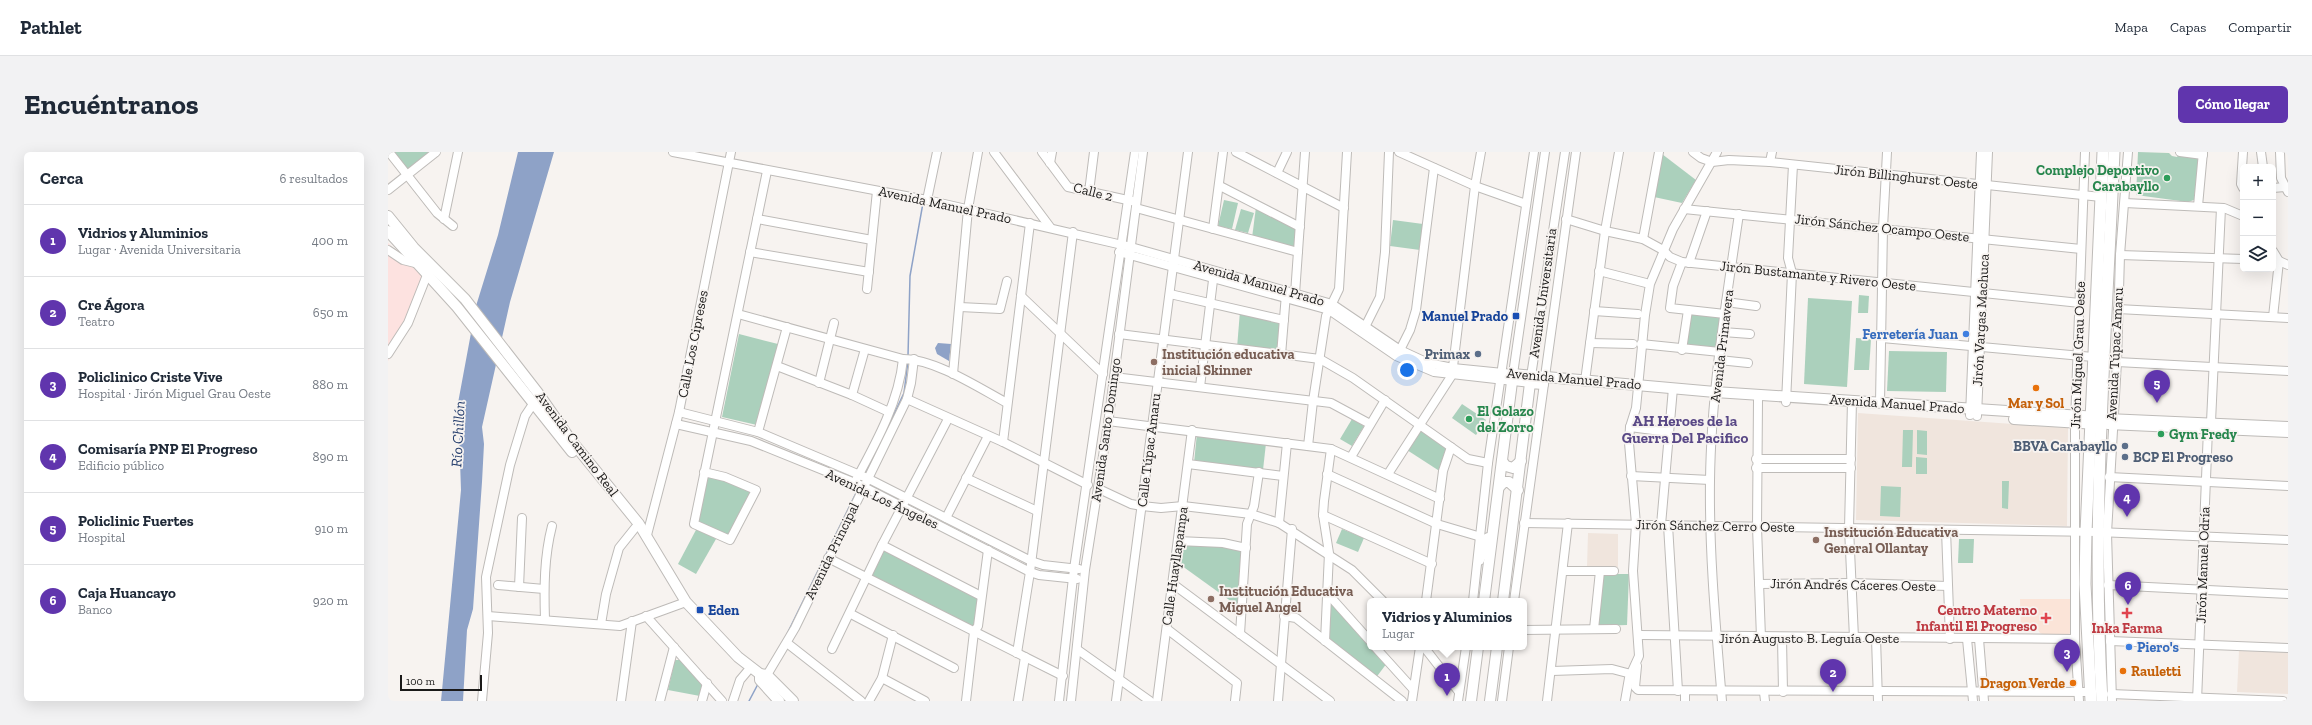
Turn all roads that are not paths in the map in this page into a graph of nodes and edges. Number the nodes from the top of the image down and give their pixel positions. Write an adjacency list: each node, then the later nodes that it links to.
1 (389, 152): 54 (street)
2 (436, 152): 54 (street)
3 (458, 152): 81 (street)
4 (673, 152): 47 (street, Avenida Manuel Prado)
5 (731, 152): 47 (street, Calle Los Cipreses)
6 (937, 152): 67 (street)
7 (978, 152): 75 (street)
8 (994, 152): 88 (street)
9 (1042, 152): 46 (street, Calle 2)
10 (1052, 152): 46 (street)
11 (1094, 152): 64 (street)
12 (1135, 152): 68 (street, Avenida Santo Domingo)
13 (1188, 152): 83 (street, Calle Túpac Amaru)
14 (1223, 152): 57 (street)
15 (1287, 152): 53 (street)
16 (1305, 152): 58 (street)
17 (1347, 152): 73 (street)
18 (1389, 152): 148 (street)
19 (1399, 152): 51 (street)
20 (1481, 152): 59 (street)
21 (1534, 152): 70 (street)
22 (1545, 152): 181 (street, Avenida Universitaria)
23 (1565, 152): 149 (street, Avenida Universitaria)
24 (1576, 152): 84 (street, Avenida Universitaria)
25 (1619, 152): 92 (street)
26 (1659, 152): 95 (street)
27 (1693, 152): 44 (street)
28 (1717, 152): 44 (street)
29 (1772, 152): 45 (street)
30 (1887, 152): 55 (street)
31 (1981, 152): 56 (street, Jirón Vargas Machuca)
32 (1988, 152): 56 (street, Jirón Vargas Machuca)
33 (2085, 152): 65 (street, Jirón Miguel Grau Oeste)
34 (2103, 152): 66 (highway, Avenida Túpac Amaru)
35 (2114, 152): 210 (highway, Avenida Túpac Amaru)
36 (2128, 152): 69 (street, Avenida Túpac Amaru)
37 (2180, 152): 42 (street)
38 (2244, 152): 48 (street)
39 (2261, 152): 49 (street)
40 (2280, 152): 62 (street)
41 (1240, 153): 53 (street)
42 (2203, 153): 72 (street)
43 (1141, 154): 71 (street, Avenida Santo Domingo)
44 (1712, 162): 45 (street, Jirón Billinghurst Oeste); 76 (street)
45 (1770, 162): 50 (street, Jirón Billinghurst Oeste)
46 (1050, 163): 64 (street, Calle 2)
47 (729, 164): 52 (street, Avenida Manuel Prado); 202 (street, Calle Los Cipreses)
48 (2243, 164)
49 (2263, 164)
50 (1793, 165): 55 (street, Jirón Billinghurst Oeste); 85 (street)
51 (1434, 168): 59 (street); 163 (street)
52 (767, 171): 63 (street, Avenida Manuel Prado); 82 (street)
53 (1277, 173): 58 (street)
54 (407, 175): 61 (street); 81 (street)
55 (1886, 175): 56 (street, Jirón Billinghurst Oeste); 90 (street)
56 (1983, 184): 65 (street, Jirón Billinghurst Oeste); 96 (street, Jirón Vargas Machuca)
57 (1220, 186): 89 (street); 91 (street)
58 (1302, 186): 73 (street); 89 (street)
59 (1475, 186): 70 (street); 176 (street)
60 (2276, 188): 62 (street)
61 (388, 190)
62 (2286, 190)
63 (877, 191): 67 (street, Avenida Manuel Prado); 97 (street)
64 (1089, 192): 68 (street, Calle 2)
65 (2084, 195): 66 (street, Jirón Billinghurst Oeste); 99 (street, Jirón Miguel Grau Oeste)
66 (2101, 197): 168 (highway, Avenida Túpac Amaru)
67 (927, 200): 75 (street, Avenida Manuel Prado)
68 (1127, 200): 71 (street, Calle 2); 98 (street, Avenida Santo Domingo)
69 (2125, 203): 72 (street); 105 (street, Avenida Túpac Amaru)
70 (1526, 204): 180 (street)
71 (1136, 205): 83 (street, Calle 2); 102 (street, Avenida Santo Domingo)
72 (2198, 206): 74 (street)
73 (1344, 208): 135 (street)
74 (2221, 208): 79 (street); 106 (street, Jirón Manuel Odría)
75 (968, 209): 86 (street, Avenida Manuel Prado); 134 (street)
76 (1684, 209): 77 (street, Jirón Sánchez Ocampo Oeste); 101 (street)
77 (1707, 211): 78 (street, Jirón Sánchez Ocampo Oeste); 111 (street)
78 (1739, 214): 85 (street, Jirón Sánchez Ocampo Oeste); 113 (street, Avenida Primavera)
79 (2240, 215)
80 (388, 216): 286 (main road, Avenida Camino Real)
81 (444, 218): 87 (street)
82 (757, 219): 97 (street); 103 (street)
83 (1179, 219): 91 (street, Calle 2); 109 (street, Calle Túpac Amaru)
84 (1566, 219): 92 (street, Jirón Bustamante y Rivero Oeste); 123 (street, Avenida Universitaria)
85 (1789, 219): 90 (street, Jirón Sánchez Ocampo Oeste); 117 (street)
86 (1030, 223): 88 (street, Avenida Manuel Prado); 129 (street)
87 (453, 226)
88 (1050, 227): 94 (street, Avenida Manuel Prado)
89 (1300, 227): 104 (street)
90 (1883, 228): 96 (street, Jirón Sánchez Ocampo Oeste); 122 (street)
91 (1213, 229): 104 (street, Calle 2)
92 (1605, 230): 95 (street, Jirón Bustamante y Rivero Oeste); 114 (street)
93 (388, 231): 110 (main road, Avenida Camino Real)
94 (1073, 232): 98 (street, Avenida Manuel Prado); 151 (street)
95 (1643, 239): 101 (street, Jirón Bustamante y Rivero Oeste)
96 (1981, 239): 99 (street, Jirón Sánchez Ocampo Oeste); 125 (street, Jirón Vargas Machuca)
97 (872, 240): 115 (street)
98 (1120, 248): 102 (street, Avenida Manuel Prado); 179 (street, Avenida Santo Domingo)
99 (2080, 249): 132 (street, Jirón Miguel Grau Oeste)
100 (388, 250): 110 (street)
101 (1663, 250): 111 (street, Jirón Bustamante y Rivero Oeste); 158 (street)
102 (1130, 251): 109 (street, Avenida Manuel Prado); 152 (street, Avenida Santo Domingo)
103 (750, 252): 115 (street); 139 (street)
104 (1298, 252): 127 (street)
105 (2120, 254): 106 (street); 136 (street, Avenida Túpac Amaru)
106 (2217, 259): 107 (street); 142 (street, Jirón Manuel Odría)
107 (2240, 260)
108 (2276, 260): 112 (street)
109 (1174, 262): 118 (street, Avenida Manuel Prado); 126 (street, Calle Túpac Amaru)
110 (415, 263): 119 (main road, Avenida Camino Real)
111 (1686, 263): 113 (street, Jirón Bustamante y Rivero Oeste); 137 (street)
112 (2288, 265)
113 (1731, 267): 117 (street, Jirón Bustamante y Rivero Oeste); 131 (street, Avenida Primavera)
114 (1599, 271): 121 (street); 138 (street)
115 (869, 272): 124 (street)
116 (2275, 272): 143 (street)
117 (1792, 273): 122 (street, Jirón Bustamante y Rivero Oeste); 194 (street)
118 (1214, 274): 128 (street, Avenida Manuel Prado); 130 (street)
119 (427, 275): 164 (street); 198 (main road, Avenida Camino Real)
120 (1007, 281): 134 (street)
121 (1646, 282)
122 (1883, 282): 125 (street, Jirón Bustamante y Rivero Oeste); 154 (street)
123 (1556, 288): 149 (street); 184 (street, Avenida Universitaria)
124 (867, 289)
125 (1979, 291): 132 (street, Jirón Bustamante y Rivero Oeste); 160 (street, Jirón Vargas Machuca)
126 (1170, 294): 130 (street); 156 (street, Calle Túpac Amaru)
127 (1295, 294): 128 (street, Avenida Manuel Prado); 135 (street, Avenida Manuel Prado)
128 (1286, 295): 135 (street, Avenida Manuel Prado); 145 (street)
129 (1021, 296): 151 (street); 199 (street)
130 (1211, 302): 145 (street); 159 (street)
131 (1726, 302): 133 (street); 141 (street, Avenida Primavera)
132 (2080, 303): 166 (street, Jirón Miguel Grau Oeste)
133 (1756, 306)
134 (960, 307): 178 (street)
135 (1330, 307): 148 (street, Avenida Manuel Prado); 171 (street)
136 (2118, 309): 142 (street); 172 (street, Avenida Túpac Amaru)
137 (1688, 310): 141 (street); 162 (street)
138 (1594, 311): 140 (street); 157 (street)
139 (738, 314): 147 (street); 208 (street)
140 (1638, 314)
141 (1725, 314): 150 (street, Avenida Primavera)
142 (2215, 314): 143 (street); 175 (street, Jirón Manuel Odría)
143 (2273, 317): 144 (street)
144 (2288, 318)
145 (1284, 320): 165 (street)
146 (834, 323): 155 (street)
147 (786, 327): 155 (street); 174 (street)
148 (1364, 330): 163 (street, Avenida Manuel Prado)
149 (1538, 332): 183 (street, Avenida Universitaria)
150 (1723, 332): 153 (street); 167 (street, Avenida Primavera)
151 (1060, 334): 179 (street); 234 (street)
152 (1119, 334): 156 (street); 182 (street, Avenida Santo Domingo)
153 (1750, 334)
154 (1882, 338): 160 (street); 200 (street)
155 (829, 339): 161 (street); 187 (street)
156 (1164, 341): 159 (street); 186 (street, Calle Túpac Amaru)
157 (1590, 343): 158 (street); 185 (street)
158 (1637, 344): 162 (street); 189 (street)
159 (1205, 346): 165 (street); 188 (street)
160 (1977, 346): 166 (street); 204 (street, Jirón Vargas Machuca)
161 (865, 349): 169 (street); 192 (street)
162 (1682, 350): 167 (street)
163 (1398, 353): 176 (street, Avenida Manuel Prado)
164 (388, 354)
165 (1281, 355): 171 (street)
166 (2077, 355): 168 (street); 206 (street, Jirón Miguel Grau Oeste)
167 (1720, 356): 173 (street); 191 (street, Avenida Primavera)
168 (2093, 357): 207 (highway, Avenida Túpac Amaru)
169 (903, 359): 170 (street); 203 (street, Avenida Principal)
170 (914, 359): 178 (street); 193 (street, Avenida Principal)
171 (1320, 359): 195 (street); 197 (street)
172 (2116, 362): 175 (street); 210 (street, Avenida Túpac Amaru)
173 (1748, 363)
174 (777, 366): 187 (street); 220 (street)
175 (2213, 367): 177 (street); 215 (street, Jirón Manuel Odría)
176 (1453, 371): 180 (street, Avenida Manuel Prado); 213 (street)
177 (2288, 371)
178 (953, 374): 199 (street)
179 (1103, 374): 253 (street, Avenida Santo Domingo)
180 (1501, 376): 181 (street, Avenida Manuel Prado); 235 (street)
181 (1512, 377): 183 (main road, Avenida Manuel Prado); 232 (main road, Avenida Universitaria)
182 (1114, 378): 186 (street); 209 (street, Avenida Santo Domingo)
183 (1531, 380): 184 (main road, Avenida Manuel Prado); 233 (main road, Avenida Universitaria)
184 (1543, 381): 185 (main road, Avenida Manuel Prado); 189 (main road, Avenida Manuel Prado); 270 (street, Avenida Universitaria)
185 (1585, 381): 189 (main road, Avenida Manuel Prado)
186 (1158, 382): 188 (street); 214 (street, Calle Túpac Amaru)
187 (819, 383): 192 (street)
188 (1200, 387): 197 (street)
189 (1636, 388): 190 (main road, Avenida Manuel Prado); 217 (street)
190 (1672, 391): 191 (main road, Avenida Manuel Prado); 221 (street)
191 (1715, 394): 194 (main road, Avenida Manuel Prado); 196 (main road, Avenida Manuel Prado); 250 (street, Avenida Primavera)
192 (852, 395): 203 (street)
193 (907, 399): 205 (street); 247 (street, Avenida Principal)
194 (1786, 399): 196 (main road, Avenida Manuel Prado); 201 (main road, Avenida Manuel Prado)
195 (1385, 400): 212 (street); 213 (street)
196 (1758, 400): 230 (street)
197 (1313, 401): 212 (street); 226 (street)
198 (532, 402): 279 (main road, Avenida Camino Real); 328 (street)
199 (1007, 403): 224 (street)
200 (1880, 403): 201 (main road, Avenida Manuel Prado); 204 (main road, Avenida Manuel Prado)
201 (1852, 404): 204 (main road, Avenida Manuel Prado); 231 (street)
202 (680, 412): 208 (street, Avenida Los Ángeles); 211 (street, Calle Los Cipreses)
203 (889, 412): 243 (street, Avenida Principal)
204 (1974, 412): 206 (main road, Avenida Manuel Prado)
205 (948, 419): 223 (street); 259 (street)
206 (2075, 419): 207 (main road, Avenida Manuel Prado); 283 (street, Jirón Miguel Grau Oeste)
207 (2090, 420): 210 (main road, Avenida Manuel Prado); 284 (highway, Avenida Túpac Amaru)
208 (716, 421): 219 (street); 220 (street, Avenida Los Ángeles)
209 (1108, 421): 214 (street); 257 (street, Avenida Santo Domingo)
210 (2107, 421): 215 (street); 246 (street, Avenida Túpac Amaru); 285 (highway, Avenida Túpac Amaru)
211 (676, 424): 219 (street, Avenida Los Ángeles); 286 (street, Calle Los Cipreses)
212 (1370, 424): 229 (street)
213 (1419, 424): 227 (street); 242 (street)
214 (1152, 426): 218 (street); 261 (street, Calle Túpac Amaru)
215 (2209, 426): 216 (street); 222 (street); 251 (street, Jirón Manuel Odría)
216 (2288, 426)
217 (1630, 427): 221 (street); 245 (street)
218 (1192, 430): 225 (street); 236 (street, Calle Huayllapampa)
219 (712, 431): 239 (street); 252 (street, Avenida Los Ángeles)
220 (758, 432): 243 (street, Avenida Los Ángeles)
221 (1668, 432): 249 (street)
222 (2288, 433)
223 (988, 436): 224 (street); 248 (street)
224 (1003, 442): 234 (street)
225 (1287, 443): 226 (street); 244 (street)
226 (1308, 446): 228 (street)
227 (1451, 447): 235 (street); 260 (street)
228 (1331, 449): 229 (street); 241 (street)
229 (1351, 457): 242 (street)
230 (1756, 459): 231 (street); 237 (street)
231 (1851, 459): 238 (street)
232 (1502, 461): 233 (main road); 256 (main road, Avenida Universitaria)
233 (1521, 461): 258 (main road, Avenida Universitaria)
234 (1042, 463): 253 (street); 264 (street)
235 (1488, 463): 288 (street)
236 (1188, 464): 240 (street); 262 (street, Calle Huayllapampa)
237 (1756, 468): 238 (street); 278 (street)
238 (1850, 468): 280 (street)
239 (704, 472): 239 (street)
240 (1259, 472): 244 (street); 265 (street)
241 (1327, 474): 266 (street); 271 (street)
242 (1388, 474): 260 (street)
243 (859, 475): 247 (street, Avenida Los Ángeles); 252 (street, Avenida Principal)
244 (1283, 476): 269 (street)
245 (1631, 476): 249 (street); 273 (street)
246 (2109, 477): 251 (street); 285 (street, Avenida Túpac Amaru)
247 (867, 478): 255 (street, Avenida Principal); 259 (street, Avenida Los Ángeles)
248 (966, 478): 264 (street); 268 (street)
249 (1664, 478): 250 (street); 275 (street)
250 (1710, 480): 277 (street, Avenida Primavera)
251 (2206, 481): 254 (street); 287 (street, Jirón Manuel Odría)
252 (854, 483): 255 (street, Avenida Los Ángeles)
253 (1088, 485): 299 (street, Avenida Santo Domingo)
254 (2288, 486)
255 (863, 487): 263 (street, Avenida Los Ángeles); 295 (street, Avenida Principal)
256 (1499, 487): 258 (main road); 274 (main road, Avenida Universitaria)
257 (1099, 490): 261 (street); 300 (street, Avenida Santo Domingo)
258 (1518, 490): 325 (main road, Avenida Universitaria)
259 (907, 498): 263 (street); 268 (street, Avenida Los Ángeles)
260 (1440, 499): 271 (street)
261 (1142, 506): 262 (street); 378 (street, Calle Túpac Amaru)
262 (1183, 506): 265 (street); 290 (street, Calle Huayllapampa)
263 (902, 507): 291 (street); 293 (street, Avenida Los Ángeles)
264 (1037, 511): 297 (street)
265 (1251, 514): 269 (street); 292 (street)
266 (1323, 515): 294 (street); 298 (street)
267 (522, 518): 314 (street)
268 (946, 518): 297 (street, Avenida Los Ángeles)
269 (1279, 523): 281 (street)
270 (1524, 523): 272 (street, Jirón Sánchez Cerro Oeste); 326 (street, Avenida Universitaria)
271 (1437, 524): 288 (street); 298 (street)
272 (1568, 524): 273 (street, Jirón Sánchez Cerro Oeste); 301 (street)
273 (1636, 524): 275 (street, Jirón Sánchez Cerro Oeste); 342 (street)
274 (1493, 525): 296 (main road); 324 (main road, Avenida Universitaria)
275 (1665, 525): 277 (street, Jirón Sánchez Cerro Oeste); 343 (street)
276 (552, 526): 315 (street)
277 (1710, 526): 278 (street, Jirón Sánchez Cerro Oeste); 345 (street, Avenida Primavera)
278 (1757, 527): 280 (street, Jirón Sánchez Cerro Oeste); 310 (street)
279 (635, 528): 320 (main road, Avenida Camino Real); 333 (street)
280 (1850, 528): 282 (street, Jirón Sánchez Cerro Oeste); 308 (street)
281 (1292, 529): 294 (street); 330 (street)
282 (1946, 530): 283 (street, Jirón Sánchez Cerro Oeste); 313 (street)
283 (2074, 532): 284 (street, Jirón Sánchez Cerro Oeste); 353 (street, Jirón Miguel Grau Oeste)
284 (2086, 532): 285 (street, Jirón Sánchez Cerro Oeste); 390 (highway, Avenida Túpac Amaru)
285 (2102, 532): 287 (street, Jirón Sánchez Cerro Oeste); 312 (street, Avenida Túpac Amaru); 428 (highway, Avenida Túpac Amaru)
286 (647, 535): 320 (main road, Avenida Camino Real)
287 (2204, 536): 289 (street, Jirón Sánchez Cerro Oeste); 316 (street, Jirón Manuel Odría)
288 (1481, 537): 296 (street)
289 (2288, 540)
290 (1178, 541): 292 (street); 309 (street, Calle Huayllapampa)
291 (882, 545): 305 (street); 319 (street)
292 (1246, 548): 340 (street)
293 (988, 550): 304 (street, Avenida Los Ángeles); 319 (street)
294 (1328, 553): 317 (street); 321 (street)
295 (828, 558): 305 (street); 356 (street, Avenida Principal)
296 (1479, 560): 323 (street)
297 (1031, 561): 299 (street, Avenida Los Ángeles); 304 (street)
298 (1432, 564): 322 (street)
299 (1074, 569): 300 (street, Avenida Los Ángeles); 306 (street, Avenida Santo Domingo)
300 (1086, 570): 307 (street, Avenida Santo Domingo)
301 (1563, 571): 302 (street); 334 (street)
302 (1600, 571): 303 (street); 336 (street)
303 (1614, 571)
304 (1030, 572): 306 (street, Avenida Los Ángeles); 369 (street)
305 (867, 578): 327 (street); 339 (street)
306 (1073, 579): 307 (street, Avenida Los Ángeles); 376 (street, Avenida Santo Domingo)
307 (1084, 580): 361 (street, Avenida Santo Domingo)
308 (1852, 583): 310 (street, Jirón Andrés Cáceres Oeste); 313 (street, Jirón Andrés Cáceres Oeste); 348 (street)
309 (1172, 584): 335 (street, Calle Huayllapampa); 340 (street)
310 (1759, 584): 346 (street)
311 (498, 585): 314 (street)
312 (2108, 585): 316 (street); 355 (street, Avenida Túpac Amaru)
313 (1948, 586): 350 (street)
314 (520, 587): 315 (street)
315 (544, 589): 331 (street)
316 (2202, 590): 318 (street); 357 (street, Jirón Manuel Odría)
317 (1327, 593): 344 (street); 354 (street)
318 (2288, 594)
319 (982, 596): 339 (street)
320 (684, 598): 329 (street); 374 (main road, Avenida Camino Real)
321 (1380, 598)
322 (1426, 598)
323 (1473, 598)
324 (1484, 598)
325 (1503, 598)
326 (1514, 598)
327 (851, 614): 341 (street); 360 (street)
328 (488, 616): 331 (street); 394 (street)
329 (646, 616): 332 (street); 358 (street)
330 (1284, 616): 354 (street); 370 (street)
331 (544, 620): 333 (street)
332 (632, 621): 333 (street); 395 (street)
333 (601, 624)
334 (1557, 628): 336 (street); 338 (street); 373 (street)
335 (1167, 629): 410 (street, Calle Huayllapampa); 411 (street)
336 (1594, 629): 337 (street)
337 (1616, 629)
338 (1527, 630)
339 (974, 632): 369 (street); 404 (street)
340 (1240, 634): 370 (street)
341 (893, 635): 372 (street); 377 (street)
342 (1639, 635): 343 (street, Jirón Augusto B. Leguía Oeste); 371 (street)
343 (1676, 635): 345 (street, Jirón Augusto B. Leguía Oeste); 381 (street)
344 (1367, 638)
345 (1718, 638): 346 (street, Jirón Augusto B. Leguía Oeste); 382 (street, Avenida Primavera)
346 (1761, 638): 347 (street, Jirón Augusto B. Leguía Oeste)
347 (1782, 638): 348 (street, Jirón Augusto B. Leguía Oeste); 385 (street)
348 (1854, 638): 349 (street, Jirón Augusto B. Leguía Oeste)
349 (1876, 638): 350 (street, Jirón Augusto B. Leguía Oeste); 386 (street)
350 (1950, 639): 351 (street, Jirón Augusto B. Leguía Oeste)
351 (1967, 639): 352 (street, Jirón Augusto B. Leguía Oeste); 387 (street)
352 (1979, 639): 353 (street, Jirón Augusto B. Leguía Oeste); 388 (street)
353 (2075, 640): 389 (street, Jirón Miguel Grau Oeste)
354 (1325, 641): 414 (street)
355 (2110, 641): 357 (street); 391 (street, Avenida Túpac Amaru)
356 (787, 643): 374 (street, Avenida Principal); 401 (street)
357 (2200, 644): 359 (street); 393 (street, Jirón Manuel Odría)
358 (674, 647): 379 (street); 396 (street)
359 (2288, 648)
360 (832, 650)
361 (1078, 650): 378 (street); 407 (street, Avenida Santo Domingo)
362 (1378, 650): 380 (street)
363 (1420, 650): 380 (street)
364 (1426, 650): 383 (street)
365 (1466, 650): 383 (street)
366 (1478, 650): 417 (main road)
367 (1497, 650): 418 (main road)
368 (1509, 650): 419 (street)
369 (1021, 655): 376 (street); 405 (street)
370 (1280, 663): 412 (street); 413 (street)
371 (1637, 663): 375 (street); 381 (street)
372 (954, 668)
373 (1552, 671): 375 (street); 420 (street)
374 (759, 672): 392 (main road, Avenida Camino Real); 399 (street, Avenida Principal)
375 (1631, 674): 421 (street)
376 (1063, 676): 406 (street, Avenida Santo Domingo)
377 (882, 678): 402 (street); 403 (street)
378 (1119, 679): 408 (street, Calle Túpac Amaru); 409 (street)
379 (706, 684): 397 (street); 398 (street)
380 (1413, 689): 415 (street)
381 (1681, 691): 382 (street); 422 (street)
382 (1721, 691): 384 (street); 423 (street, Avenida Primavera)
383 (1459, 692): 416 (street)
384 (1764, 692): 385 (street); 424 (street)
385 (1783, 692): 386 (street)
386 (1878, 692): 387 (street); 425 (street)
387 (1972, 692): 388 (street); 426 (street)
388 (1983, 692): 389 (street); 427 (street)
389 (2078, 697): 390 (street)
390 (2091, 697)
391 (2112, 697): 393 (street)
392 (779, 698): 400 (main road, Avenida Camino Real)
393 (2197, 699): 429 (street)
394 (482, 701)
395 (621, 701)
396 (660, 701)
397 (702, 701)
398 (722, 701)
399 (733, 701)
400 (793, 701)
401 (861, 701)
402 (868, 701)
403 (925, 701)
404 (966, 701)
405 (1018, 701)
406 (1059, 701)
407 (1071, 701)
408 (1116, 701)
409 (1150, 701)
410 (1158, 701)
411 (1235, 701)
412 (1278, 701)
413 (1330, 701)
414 (1402, 701)
415 (1412, 701)
416 (1458, 701)
417 (1471, 701)
418 (1490, 701)
419 (1502, 701)
420 (1548, 701)
421 (1625, 701)
422 (1685, 701)
423 (1722, 701)
424 (1765, 701)
425 (1878, 701)
426 (1973, 701)
427 (1984, 701)
428 (2102, 701)
429 (2283, 701)

